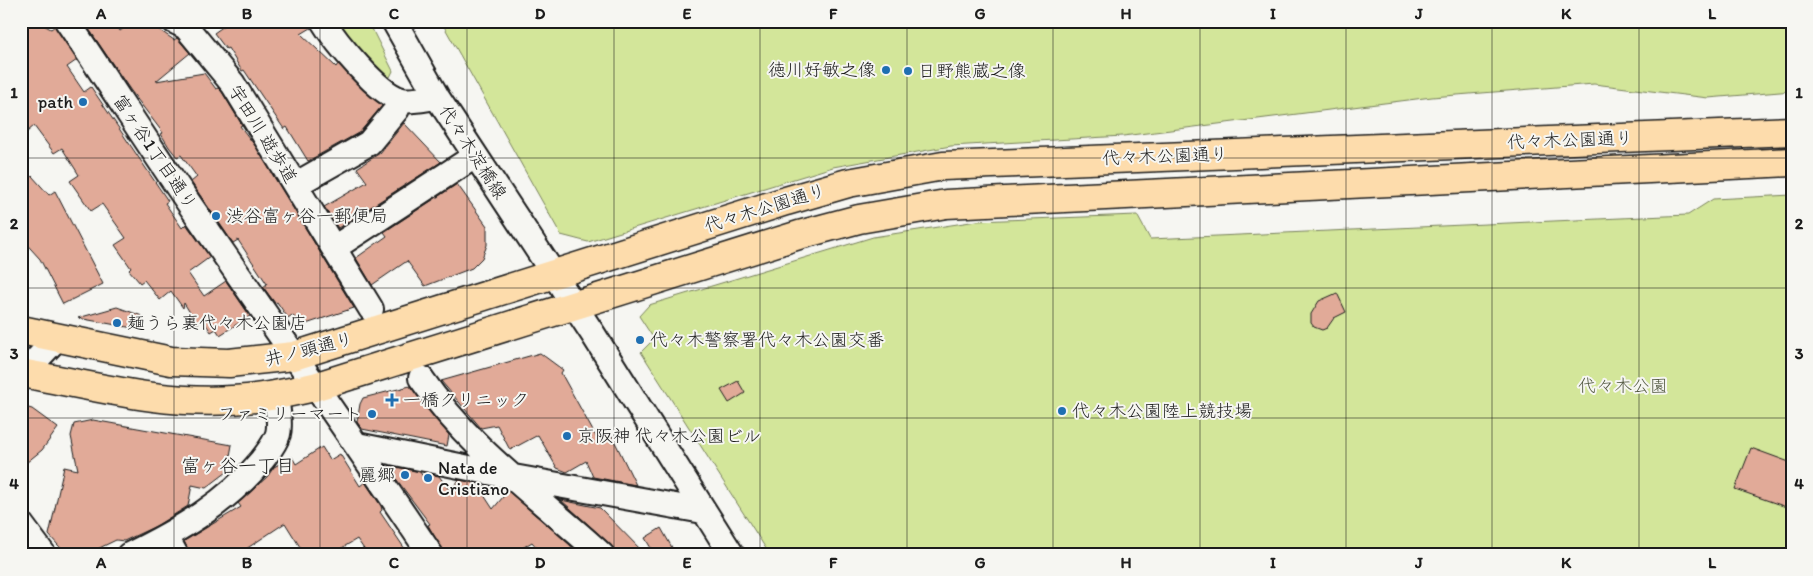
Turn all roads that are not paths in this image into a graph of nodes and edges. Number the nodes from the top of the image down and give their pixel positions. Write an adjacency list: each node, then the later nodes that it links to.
1 (67, 21): 18 (street, 富ヶ谷1丁目通り)
2 (174, 21): 11 (street, 宇田川 遊歩道)
3 (323, 21): 6 (street)
4 (396, 23): 5 (street, 代々木淀橋線)
5 (437, 97): 6 (street); 9 (street, 代々木淀橋線)
6 (401, 100): 11 (street)
7 (263, 109): 11 (street)
8 (1792, 131): 13 (main road, 代々木公園通り)
9 (475, 156): 12 (street); 13 (street, 代々木淀橋線)
10 (1792, 162): 14 (main road, 代々木公園通り)
11 (302, 180): 12 (street, 宇田川 遊歩道)
12 (334, 248): 15 (street, 宇田川 遊歩道)
13 (553, 274): 14 (street); 18 (main road, 井ノ頭通り)
14 (574, 305): 21 (main road, 井ノ頭通り); 25 (street)
15 (371, 309)
16 (21, 330): 17 (main road, 井ノ頭通り)
17 (58, 337): 18 (main road, 井ノ頭通り); 19 (street)
18 (294, 356): 21 (street, 富ヶ谷1丁目通り)
19 (22, 374): 22 (main road, 井ノ頭通り)
20 (422, 378): 24 (street)
21 (314, 387): 22 (main road, 井ノ頭通り); 23 (street, 富ヶ谷1丁目通り)
22 (276, 396): 27 (street)
23 (357, 445): 24 (street); 30 (street, 富ヶ谷1丁目通り)
24 (508, 476): 25 (street); 31 (street)
25 (703, 511): 32 (street)
26 (21, 524): 28 (street)
27 (171, 546): 29 (street)
28 (44, 555)
29 (129, 555)
30 (431, 555)
31 (602, 555)
32 (732, 555)

